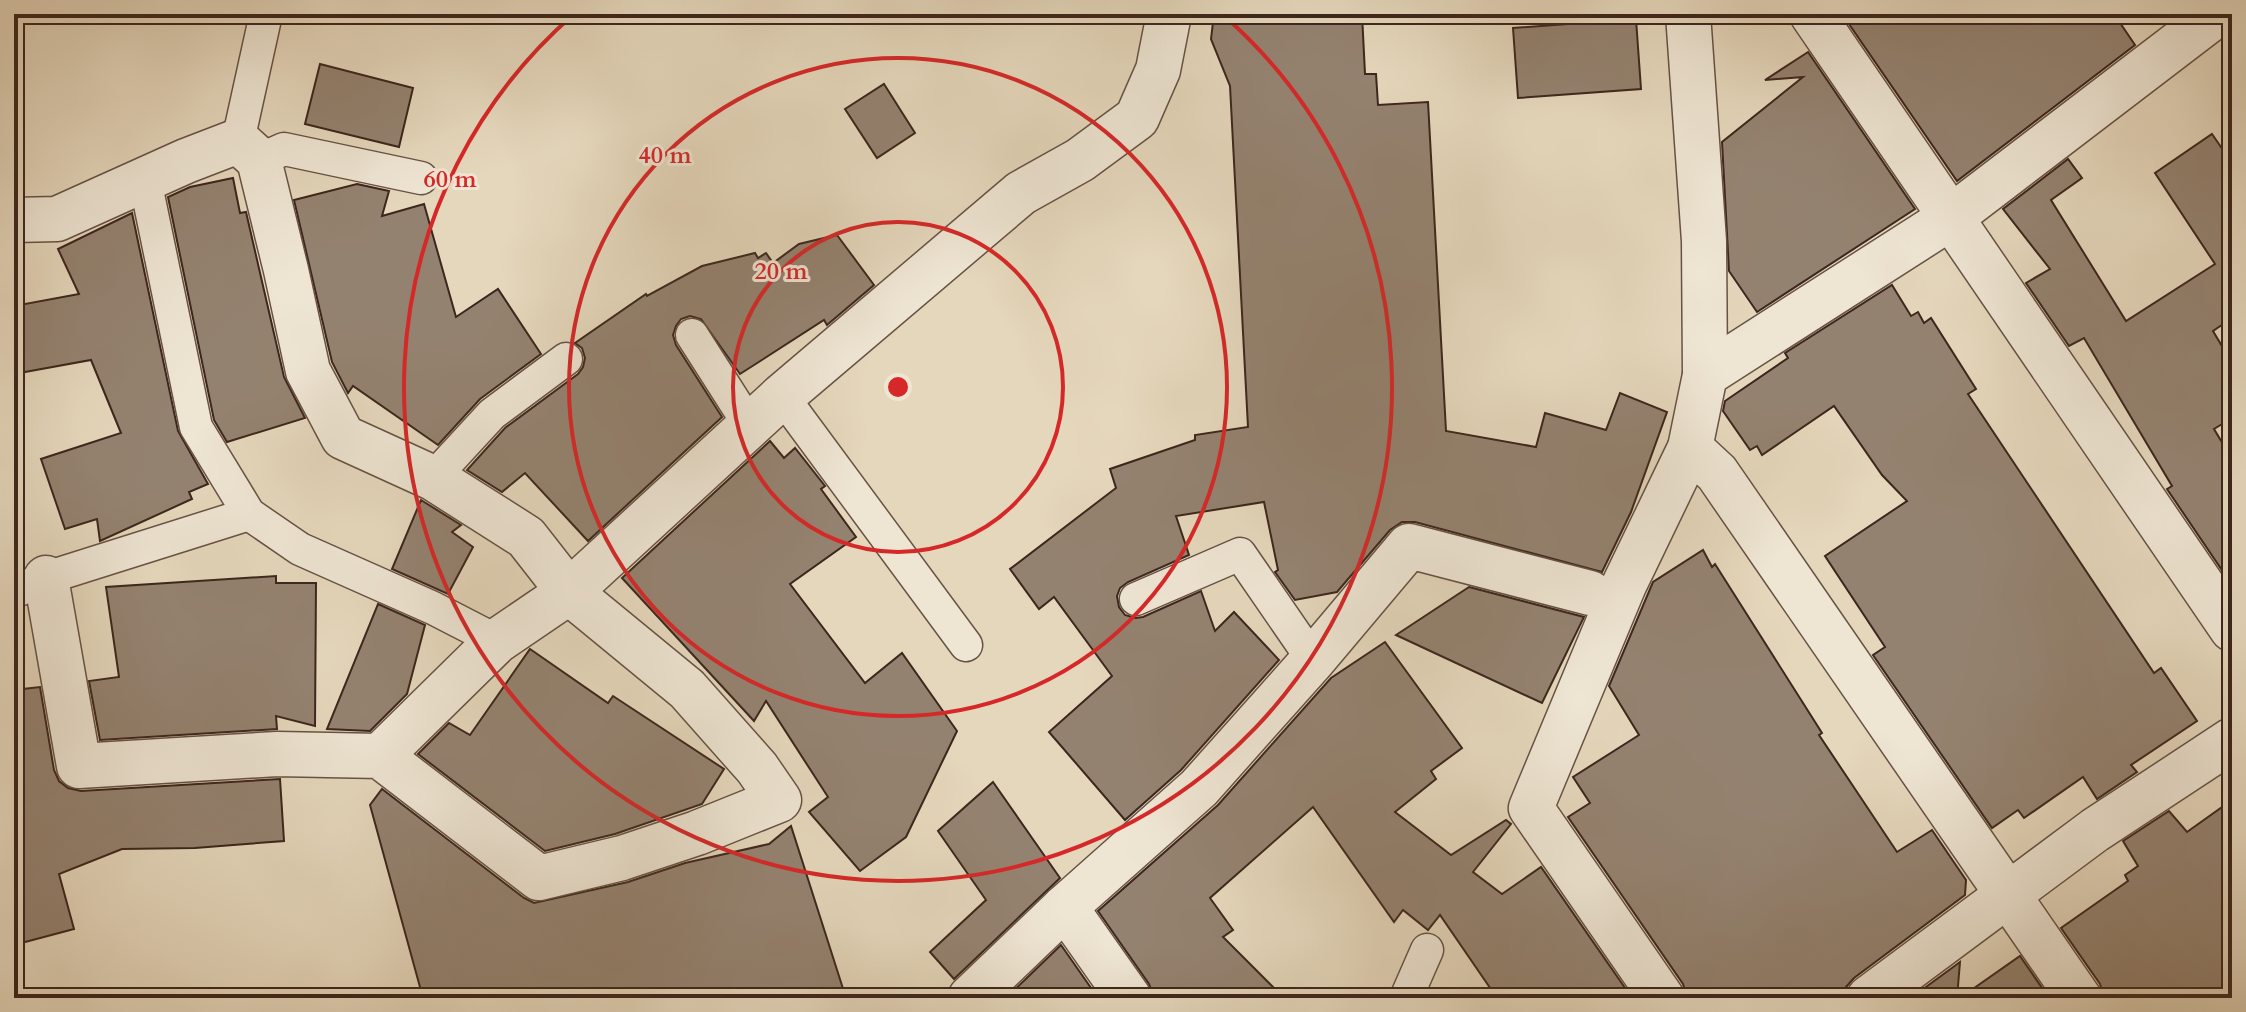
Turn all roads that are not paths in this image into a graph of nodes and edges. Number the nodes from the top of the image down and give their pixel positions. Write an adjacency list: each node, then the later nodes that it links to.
1 (266, 14): 7 (lane)
2 (1169, 14): 15 (street)
3 (1688, 14): 14 (street)
4 (1812, 14): 10 (street)
5 (2217, 14): 6 (street); 10 (street)
6 (2232, 36)
7 (248, 151): 8 (lane); 9 (street); 18 (street)
8 (421, 178)
9 (145, 180): 11 (street); 19 (lane)
10 (1950, 218): 14 (street); 24 (street)
11 (14, 220)
12 (692, 335): 16 (lane)
13 (566, 359): 18 (lane)
14 (1705, 375): 17 (street)
15 (782, 396): 16 (street); 26 (lane)
16 (750, 426): 21 (street)
17 (1690, 448): 30 (street); 36 (street)
18 (433, 478): 21 (street)
19 (249, 514): 20 (lane); 25 (lane)
20 (30, 585): 29 (street)
21 (569, 592): 25 (street); 29 (street)
22 (1590, 593): 27 (street)
23 (1136, 599): 27 (lane)
24 (2232, 629)
25 (497, 641): 29 (street)
26 (966, 645)
27 (1313, 660): 31 (street)
28 (2232, 740): 30 (street)
29 (380, 756)
30 (2006, 896): 37 (street); 38 (street)
31 (1065, 907): 33 (street); 34 (street)
32 (1427, 950): 35 (lane)
33 (970, 998)
34 (1129, 998)
35 (1406, 998)
36 (1662, 998)
37 (1869, 998)
38 (2079, 998)

